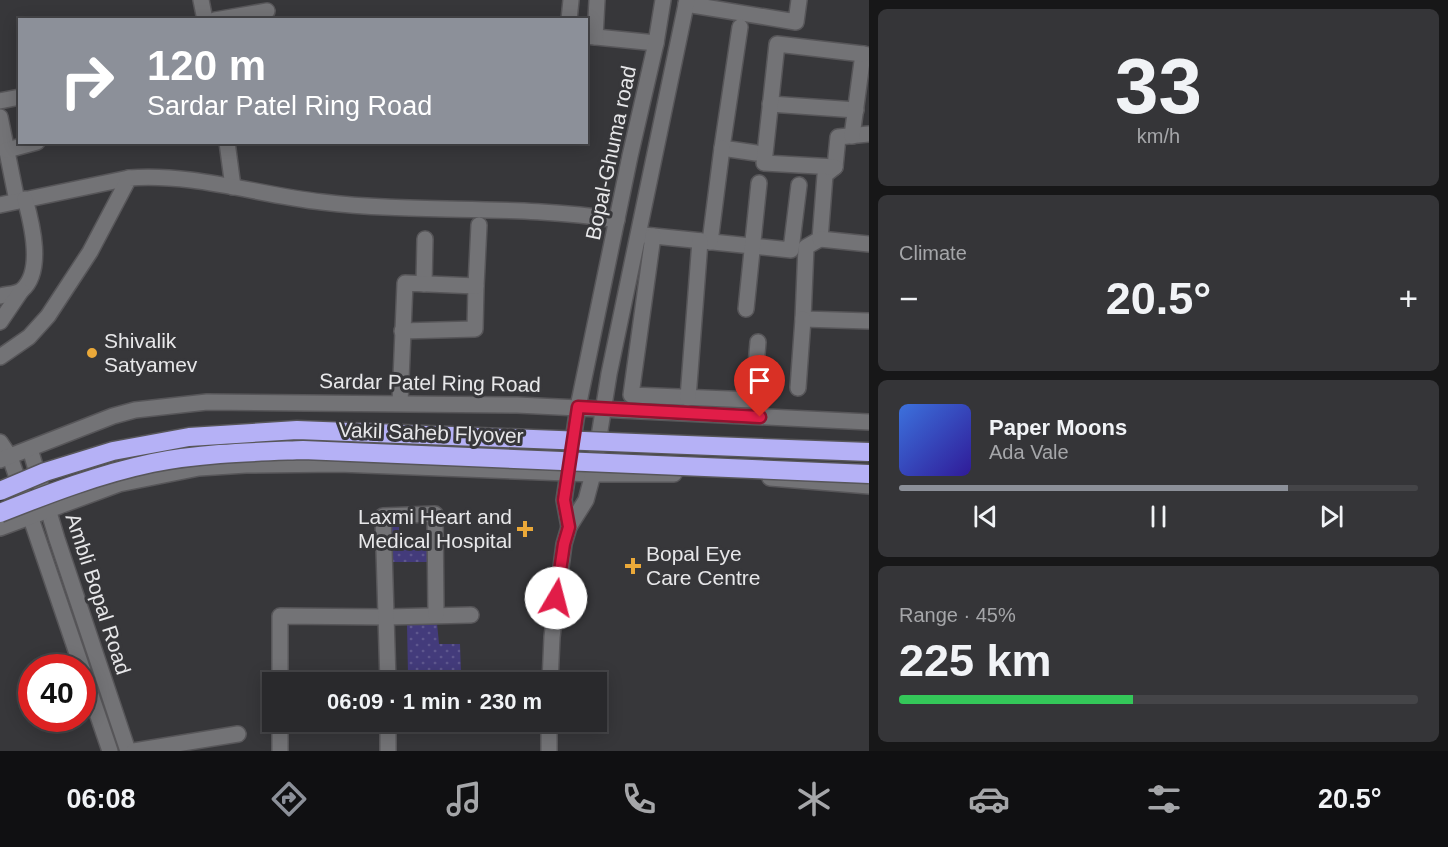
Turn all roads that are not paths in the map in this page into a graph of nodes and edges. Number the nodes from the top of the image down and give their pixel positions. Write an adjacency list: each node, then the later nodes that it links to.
1 (201, 0): 9 (street)
2 (571, 0): 11 (street)
3 (597, 0): 12 (street)
4 (663, 0): 13 (street, Bopal-Ghuma road)
5 (799, 0): 8 (street)
6 (687, 2): 8 (street); 36 (street)
7 (267, 10): 10 (street)
8 (747, 14): 24 (street)
9 (205, 18)
10 (225, 18)
11 (569, 18)
12 (591, 36): 13 (street)
13 (656, 44): 34 (street, Bopal-Ghuma road)
14 (866, 55): 17 (street); 18 (street)
15 (18, 97): 16 (street)
16 (0, 101)
17 (770, 104): 18 (street); 27 (street)
18 (856, 110): 21 (street)
19 (0, 117): 25 (street)
20 (869, 134): 21 (street)
21 (852, 136): 27 (street)
22 (30, 144): 25 (street)
23 (226, 144): 31 (street)
24 (722, 148): 26 (street); 39 (street)
25 (7, 150): 32 (street)
26 (756, 153)
27 (835, 167): 38 (street)
28 (129, 178): 31 (street); 32 (street); 52 (street)
29 (759, 183): 41 (street)
30 (799, 185): 41 (street)
31 (234, 187): 34 (street)
32 (21, 200): 33 (street); 44 (street)
33 (0, 205)
34 (617, 220): 56 (street, Bopal-Ghuma road)
35 (479, 225): 43 (street)
36 (645, 235): 39 (street); 54 (street); 57 (street)
37 (425, 239): 42 (street)
38 (820, 239): 40 (street); 47 (street)
39 (705, 242): 41 (street); 54 (street)
40 (869, 244)
41 (752, 247): 46 (street)
42 (424, 284): 43 (street); 50 (street)
43 (476, 286): 50 (street)
44 (21, 291): 45 (street); 49 (street)
45 (0, 296)
46 (746, 309)
47 (803, 319): 48 (street); 53 (street)
48 (869, 321)
49 (0, 322)
50 (402, 331): 55 (street)
51 (758, 342): 54 (street)
52 (0, 357)
53 (798, 388)
54 (688, 398)
55 (400, 403): 56 (street, Sardar Patel Ring Road); 60 (street, Sardar Patel Ring Road)
56 (578, 407): 57 (street, Sardar Patel Ring Road); 63 (street, Bopal-Ghuma road)
57 (604, 408): 58 (street, Sardar Patel Ring Road); 64 (street)
58 (869, 422)
59 (0, 442): 62 (street, Ambli Bopal Road)
60 (30, 449): 62 (street, Sardar Patel Ring Road); 68 (street, Ambli Bopal Road)
61 (869, 452): 67 (highway, Vakil Saheb Flyover, bridge)
62 (5, 458): 70 (street, Ambli Bopal Road)
63 (569, 472): 64 (street); 68 (street); 71 (street, Bopal-Ghuma road)
64 (592, 474): 66 (street); 71 (street)
65 (869, 474): 69 (highway, Vakil Saheb Flyover, bridge)
66 (869, 486)
67 (0, 491)
68 (48, 510): 70 (street); 86 (street, Ambli Bopal Road)
69 (0, 513)
70 (31, 516): 72 (street); 76 (street, Ambli Bopal Road)
71 (569, 527): 79 (street)
72 (0, 528)
73 (436, 615): 74 (street); 75 (street); 75 (street)
74 (471, 615)
75 (387, 617): 77 (street); 78 (street)
76 (77, 654)
77 (280, 672)
78 (388, 672)
79 (550, 672)
80 (96, 710): 85 (street, Ambli Bopal Road)
81 (280, 732): 88 (street)
82 (388, 732): 89 (street)
83 (549, 732): 90 (street)
84 (238, 734): 87 (street)
85 (110, 751)
86 (128, 751)
87 (134, 751)
88 (280, 751)
89 (388, 751)
90 (549, 751)

